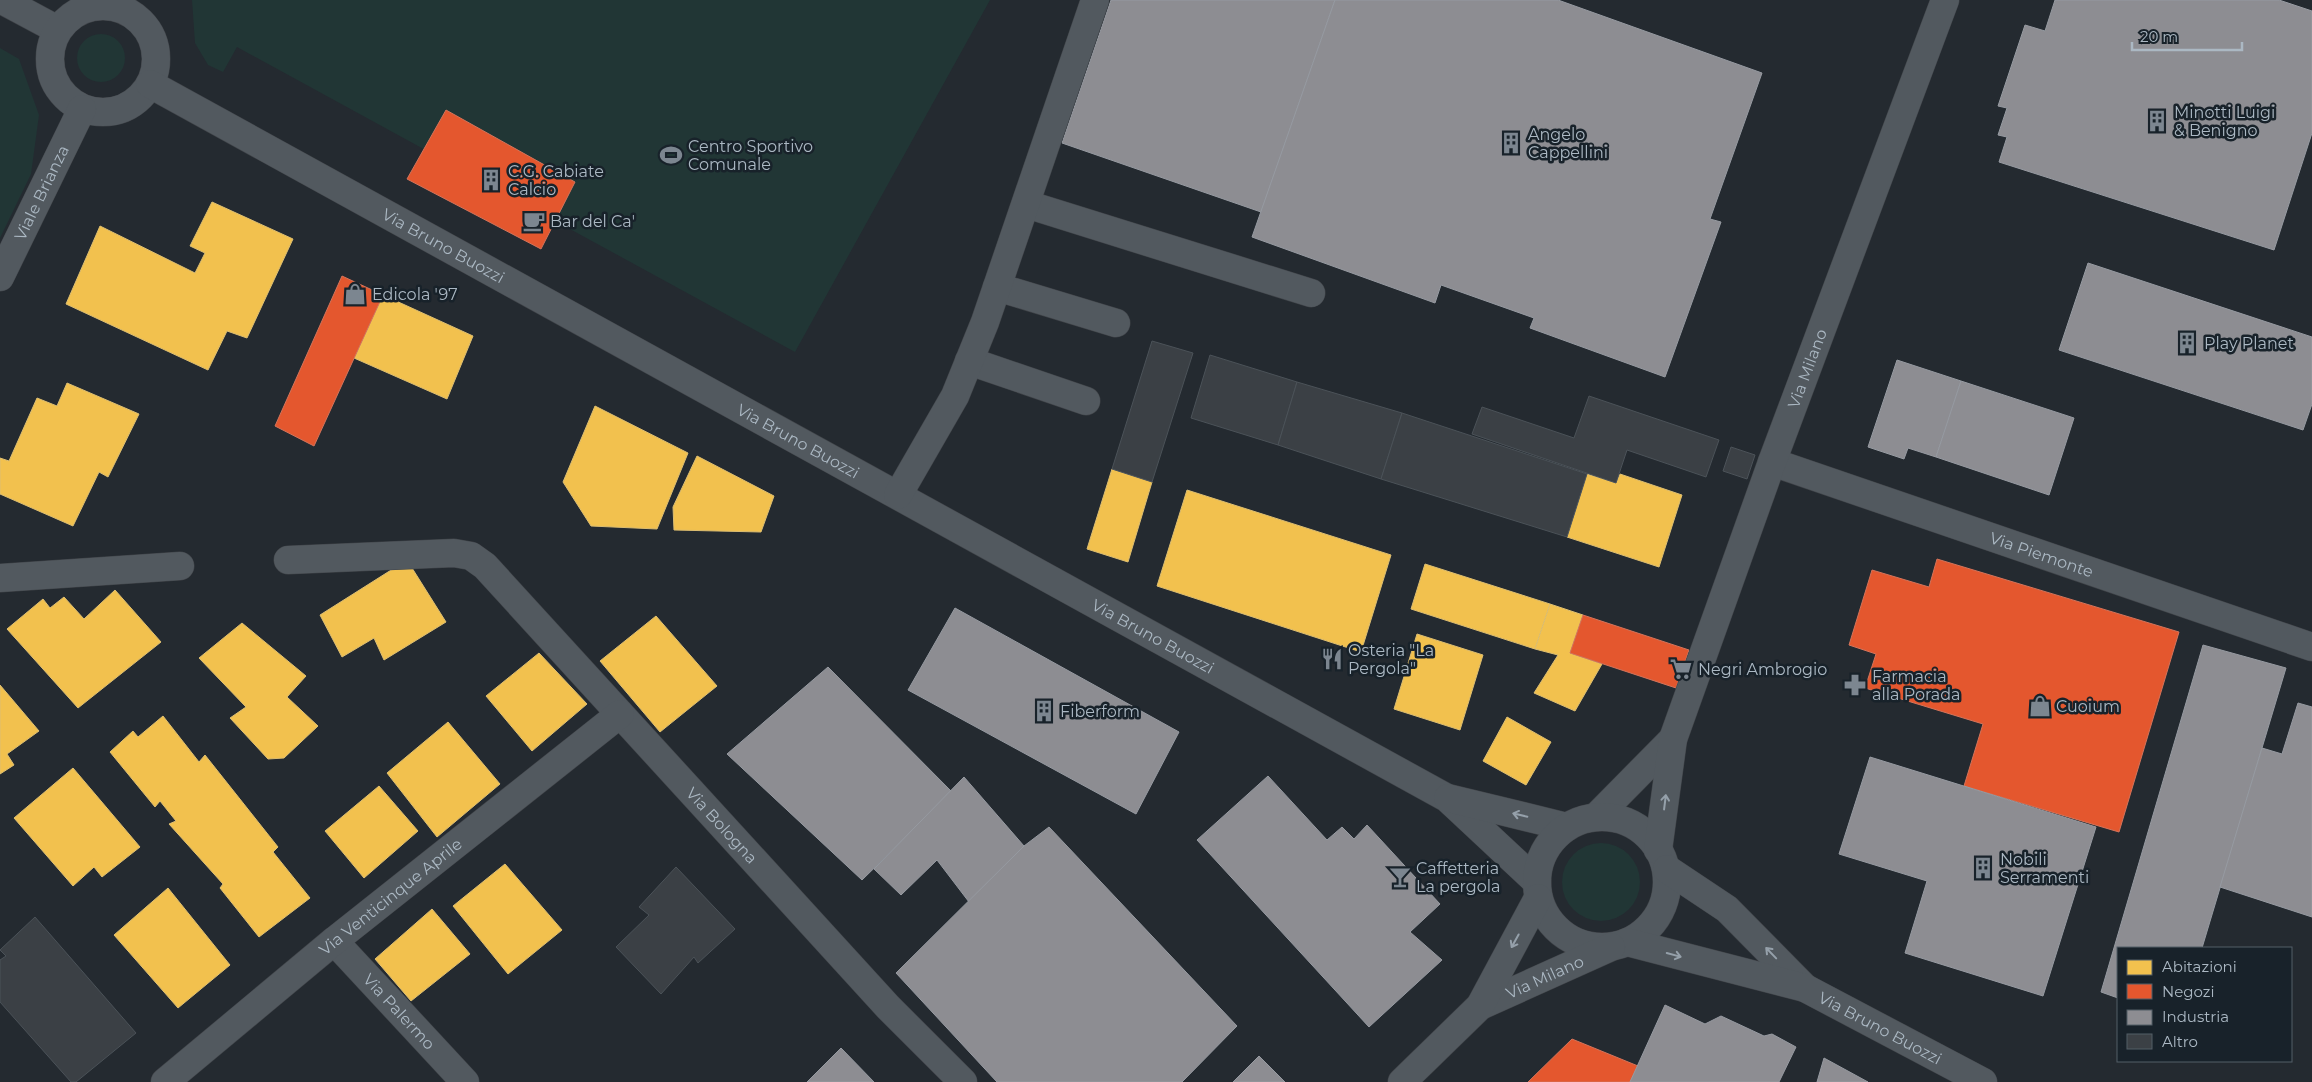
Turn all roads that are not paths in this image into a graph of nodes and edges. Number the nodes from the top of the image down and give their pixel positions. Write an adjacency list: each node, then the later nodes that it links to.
1 (2, 0): 5 (street)
2 (1095, 0): 8 (street)
3 (1945, 0): 15 (street, Via Milano)
4 (128, 5): 5 (street); 6 (street)
5 (58, 30): 7 (street)
6 (150, 84): 7 (street); 16 (street, Via Bruno Buozzi)
7 (82, 109): 9 (street, Viale Brianza)
8 (1026, 204): 10 (street); 11 (street)
9 (0, 277)
10 (997, 287): 12 (street); 13 (street)
11 (1311, 293)
12 (1116, 324)
13 (969, 361): 14 (street); 16 (street)
14 (1086, 401)
15 (1772, 462): 20 (street, Via Piemonte); 22 (street, Via Milano)
16 (898, 495): 23 (street, Via Bruno Buozzi)
17 (288, 560): 21 (street, Via Bologna)
18 (180, 566): 19 (street)
19 (0, 578)
20 (2312, 646)
21 (620, 714): 28 (street, Via Venticinque Aprile); 34 (street, Via Bologna)
22 (1673, 739): 24 (street, Via Milano); 26 (street, Via Milano, one-way to 22)
23 (1447, 798): 25 (street, Via Bruno Buozzi, one-way to 23); 27 (street, Via Bruno Buozzi)
24 (1596, 818): 25 (street); 26 (street)
25 (1568, 827): 27 (street)
26 (1662, 860): 29 (street); 30 (street, Via Bruno Buozzi, one-way to 26)
27 (1538, 890): 29 (street); 31 (street, Via Milano, one-way to 31)
28 (334, 941): 32 (street, Via Venticinque Aprile); 33 (street, Via Palermo)
29 (1619, 945): 30 (street, Via Bruno Buozzi, one-way to 30); 31 (street, Via Milano)
30 (1805, 988): 36 (street, Via Bruno Buozzi)
31 (1480, 1006): 35 (street, Via Milano)
32 (165, 1082)
33 (465, 1082)
34 (963, 1082)
35 (1402, 1082)
36 (1983, 1082)

